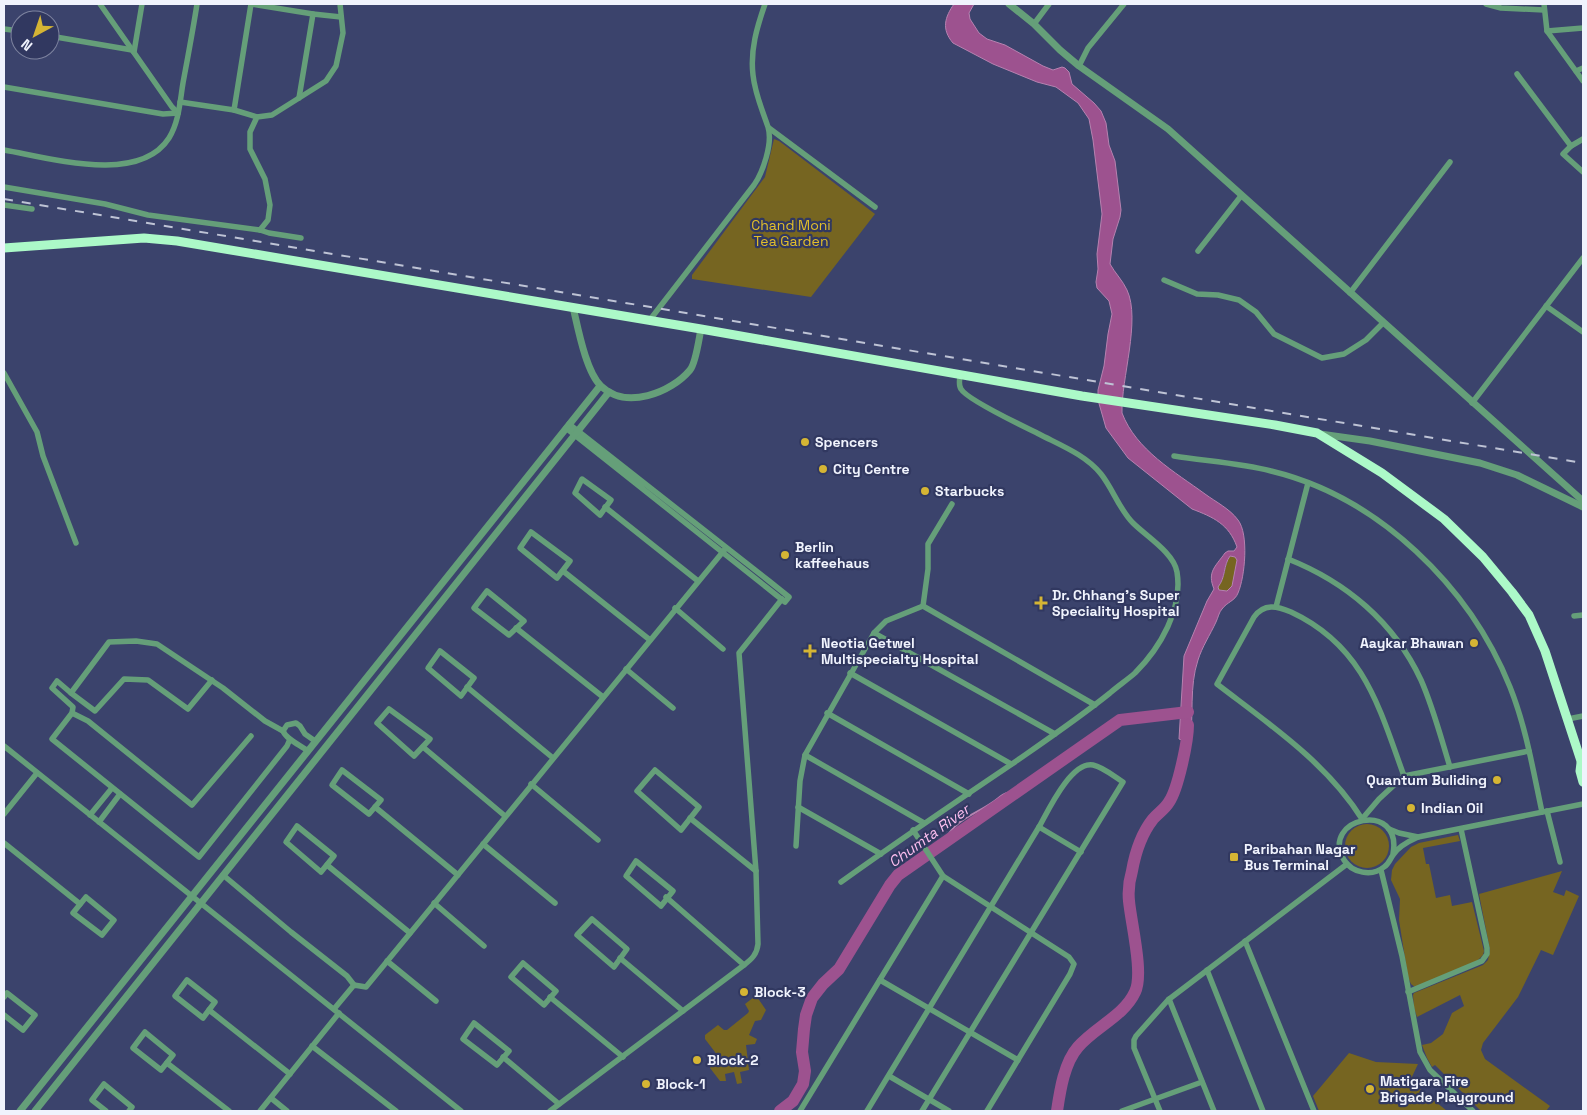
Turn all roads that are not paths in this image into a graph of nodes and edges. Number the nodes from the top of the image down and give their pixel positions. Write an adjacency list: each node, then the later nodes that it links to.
1 (100, 4): 18 (street)
2 (142, 4): 18 (street)
3 (197, 4): 26 (street)
4 (251, 4): 12 (street); 27 (street)
5 (340, 4): 13 (street)
6 (766, 4): 30 (street)
7 (1009, 4): 14 (street)
8 (1049, 4): 14 (street)
9 (1124, 4): 19 (street)
10 (1486, 4): 11 (street)
11 (1544, 7): 16 (street)
12 (313, 14): 13 (street); 25 (street)
13 (341, 17): 25 (street)
14 (1034, 24): 19 (street)
15 (1583, 28): 16 (street)
16 (1547, 31): 21 (street)
17 (60, 38): 18 (street)
18 (133, 51): 28 (street)
19 (1079, 66): 37 (street)
20 (1583, 68): 21 (street)
21 (1576, 71): 23 (street)
22 (1517, 74): 32 (street)
23 (1583, 81)
24 (4, 87): 28 (street)
25 (299, 98): 29 (street)
26 (180, 102): 27 (street); 28 (street)
27 (234, 110): 29 (street)
28 (178, 113): 33 (street)
29 (257, 117): 41 (street)
30 (769, 128): 39 (street); 50 (street)
31 (1583, 139): 32 (street)
32 (1571, 146): 35 (street)
33 (4, 150)
34 (1450, 162): 47 (street)
35 (1583, 172)
36 (4, 187): 41 (street)
37 (1241, 196): 44 (street); 47 (street)
38 (4, 205): 40 (street)
39 (874, 207)
40 (32, 209)
41 (260, 230): 42 (street)
42 (301, 238)
43 (4, 248): 49 (highway)
44 (1198, 251)
45 (1583, 258): 48 (street)
46 (1164, 280): 51 (street)
47 (1350, 293): 51 (street)
48 (1546, 306): 53 (street); 58 (street)
49 (573, 307): 50 (highway); 56 (street)
50 (649, 321): 52 (highway)
51 (1383, 323): 58 (street)
52 (702, 329): 55 (highway); 57 (street)
53 (1583, 332)
54 (4, 374): 68 (street)
55 (960, 374): 61 (highway); 88 (street)
56 (600, 386): 57 (street); 59 (street)
57 (609, 392): 60 (street)
58 (1472, 403): 64 (street)
59 (568, 426): 60 (street); 98 (street)
60 (576, 433): 69 (street); 143 (street)
61 (1317, 433): 66 (street); 93 (highway)
62 (1174, 456): 63 (street)
63 (1308, 483): 70 (street); 102 (street)
64 (1583, 501)
65 (952, 504): 73 (street)
66 (1583, 507)
67 (605, 508): 67 (street); 72 (street)
68 (76, 543)
69 (724, 550): 72 (street); 142 (street)
70 (1288, 559): 74 (street); 107 (street)
71 (563, 571): 71 (street); 80 (street)
72 (698, 581): 75 (street)
73 (923, 606): 79 (street); 88 (street)
74 (1276, 607): 109 (street); 123 (street)
75 (675, 608): 80 (street); 81 (street)
76 (1583, 615): 77 (street)
77 (1574, 616)
78 (516, 628): 78 (street); 87 (street)
79 (874, 633): 83 (street); 95 (street)
80 (650, 640): 82 (street)
81 (723, 648)
82 (626, 669): 87 (street); 89 (street)
83 (850, 673): 91 (street); 105 (street)
84 (212, 680): 86 (street); 86 (street); 94 (street)
85 (467, 687): 85 (street); 104 (street)
86 (71, 693): 90 (street)
87 (603, 697): 104 (street)
88 (1095, 705): 95 (street)
89 (673, 708)
90 (72, 713): 96 (street); 112 (street)
91 (827, 713): 103 (street); 114 (street)
92 (1583, 716): 93 (street)
93 (1568, 719): 106 (highway)
94 (283, 731): 97 (street); 98 (street)
95 (1055, 734): 105 (street)
96 (251, 736)
97 (290, 740): 101 (street); 113 (street)
98 (315, 742): 101 (street)
99 (4, 746): 108 (street)
100 (423, 747): 100 (street); 121 (street)
101 (308, 751): 147 (street)
102 (1529, 751): 107 (street); 118 (street)
103 (805, 755): 117 (street); 125 (street)
104 (553, 758): 111 (street)
105 (1011, 764): 114 (street)
106 (1582, 765): 110 (highway)
107 (1450, 767): 109 (street)
108 (37, 773): 119 (street); 120 (street)
109 (1404, 776): 123 (street)
110 (1583, 782)
111 (531, 784): 121 (street); 131 (street)
112 (112, 788): 113 (street); 120 (street)
113 (120, 794): 124 (street)
114 (968, 794): 125 (street)
115 (1583, 804): 118 (street)
116 (375, 806): 116 (street); 144 (street)
117 (798, 806): 134 (street); 136 (street)
118 (1545, 811): 128 (street); 138 (street)
119 (4, 814)
120 (90, 816): 124 (street)
121 (506, 816): 133 (street)
122 (690, 818): 122 (street); 142 (street)
123 (1362, 820): 127 (street); 139 (street)
124 (99, 822): 147 (street)
125 (924, 823): 129 (street)
126 (1039, 827): 135 (street); 135 (street); 153 (street)
127 (1387, 828): 130 (street); 137 (street)
128 (1460, 829): 130 (street); 164 (street)
129 (913, 830): 136 (street); 145 (street)
130 (1418, 837): 137 (street)
131 (598, 840)
132 (4, 844): 151 (street)
133 (483, 844): 144 (street); 150 (street)
134 (796, 846)
135 (1081, 852): 155 (street)
136 (881, 854): 146 (street)
137 (1393, 854): 141 (street)
138 (1560, 862)
139 (1347, 864): 141 (street); 156 (street)
140 (327, 865): 140 (street); 154 (street)
141 (1381, 870): 164 (street)
142 (756, 871): 160 (street)
143 (223, 875): 149 (street); 163 (street)
144 (458, 875): 152 (street)
145 (943, 876): 153 (street); 162 (street)
146 (841, 882)
147 (192, 896): 149 (street); 187 (street)
148 (666, 897): 148 (street); 160 (street)
149 (201, 903): 171 (street); 188 (street)
150 (555, 903)
151 (80, 904): 151 (street)
152 (434, 904): 154 (street); 157 (street)
153 (990, 907): 155 (street); 169 (street)
154 (410, 933): 159 (street)
155 (1031, 933): 174 (street); 178 (street)
156 (1245, 941): 161 (street); 206 (street)
157 (484, 946)
158 (620, 958): 158 (street); 172 (street)
159 (387, 961): 163 (street); 168 (street)
160 (744, 965): 172 (street)
161 (1207, 970): 167 (street); 205 (street)
162 (880, 980): 169 (street); 197 (street)
163 (354, 985): 171 (street)
164 (1408, 992): 207 (street)
165 (4, 997): 173 (street)
166 (550, 997): 166 (street); 177 (street)
167 (1169, 999): 182 (street); 184 (street)
168 (436, 1001)
169 (929, 1009): 174 (street); 181 (street)
170 (209, 1010): 170 (street); 180 (street)
171 (336, 1011): 175 (street); 195 (street)
172 (683, 1011): 177 (street)
173 (4, 1015)
174 (970, 1033): 178 (street); 185 (street)
175 (312, 1046): 180 (street); 194 (street)
176 (503, 1057): 176 (street); 186 (street)
177 (623, 1057): 186 (street)
178 (1018, 1060): 201 (street)
179 (167, 1063): 179 (street); 191 (street)
180 (290, 1074): 183 (street)
181 (889, 1076): 185 (street); 198 (street)
182 (1202, 1082): 184 (street); 204 (street)
183 (270, 1098): 192 (street); 193 (street)
184 (1155, 1099): 202 (street); 203 (street)
185 (929, 1100): 199 (street); 200 (street)
186 (560, 1104): 196 (street)
187 (20, 1111)
188 (35, 1111)
189 (106, 1111): 190 (street)
190 (129, 1111)
191 (229, 1111)
192 (260, 1111)
193 (287, 1111)
194 (396, 1111)
195 (462, 1111)
196 (550, 1111)
197 (800, 1111)
198 (867, 1111)
199 (922, 1111)
200 (949, 1111)
201 (987, 1111)
202 (1122, 1111)
203 (1160, 1111)
204 (1214, 1111)
205 (1263, 1111)
206 (1314, 1111)
207 (1473, 1111)

